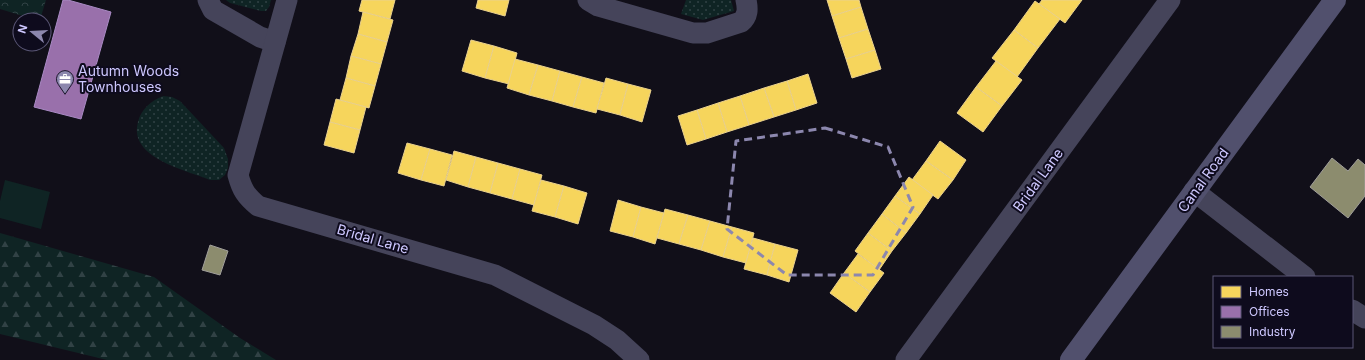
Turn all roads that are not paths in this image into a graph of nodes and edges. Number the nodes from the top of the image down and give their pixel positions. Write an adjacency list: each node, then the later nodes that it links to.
1 (208, 0): 7 (street)
2 (287, 0): 7 (street, Bridal Lane)
3 (588, 0): 4 (street)
4 (746, 0)
5 (1170, 0): 13 (street, Bridal Lane)
6 (1335, 0): 8 (street, Canal Road)
7 (276, 42): 12 (street, Bridal Lane)
8 (1194, 191): 9 (street); 14 (street, Canal Road)
9 (1305, 276)
10 (1353, 311): 11 (street)
11 (1365, 318)
12 (639, 360)
13 (906, 360)
14 (1071, 360)

